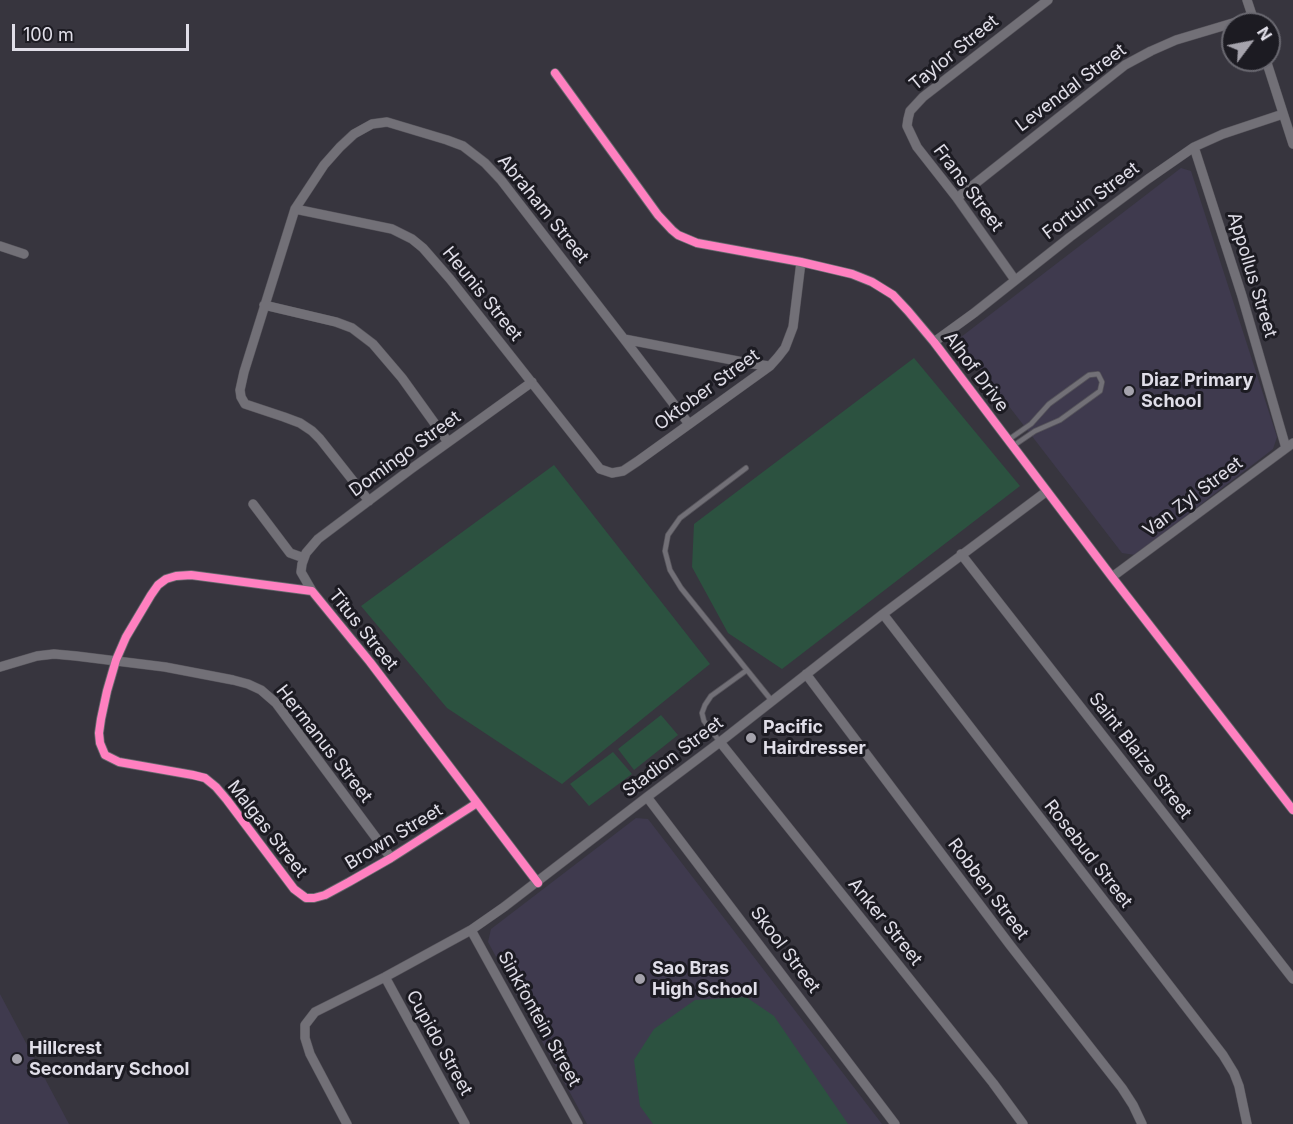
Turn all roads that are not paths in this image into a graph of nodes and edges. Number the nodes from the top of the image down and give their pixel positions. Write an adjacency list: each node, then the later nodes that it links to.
1 (1048, 0): 5 (street, Taylor Street)
2 (1221, 29): 9 (street, Levendal Street)
3 (1270, 72): 6 (street)
4 (555, 73): 13 (street, Alhof Drive)
5 (910, 111): 9 (street, Frans Street)
6 (1283, 114): 7 (street); 8 (street, Fortuin Street)
7 (1293, 144)
8 (1194, 147): 14 (street, Fortuin Street); 23 (street, Appollus Street)
9 (957, 198): 14 (street, Frans Street)
10 (295, 209): 15 (street, Abraham Street); 16 (street, Abraham Street); 19 (street, Heunis Street)
11 (0, 246): 12 (street)
12 (24, 254)
13 (801, 262): 17 (street, Alhof Drive); 18 (street, Oktober Street)
14 (1016, 280): 17 (street, Fortuin Street)
15 (264, 305): 21 (street); 27 (street, Abraham Street)
16 (624, 339): 18 (street); 20 (street, Abraham Street)
17 (934, 342): 22 (street, Alhof Drive)
18 (770, 366): 20 (street, Oktober Street)
19 (532, 382): 21 (street, Domingo Street); 25 (street, Heunis Street)
20 (689, 424): 25 (street, Oktober Street)
21 (448, 442): 27 (street, Domingo Street)
22 (1011, 443): 22 (lane); 26 (street, Alhof Drive)
23 (1290, 446): 31 (street, Van Zyl Street)
24 (746, 468): 36 (lane)
25 (600, 469)
26 (1047, 491): 29 (street, Stadion Street); 31 (street, Alhof Drive)
27 (369, 501): 30 (street, Domingo Street)
28 (253, 504): 30 (street)
29 (962, 554): 33 (street, Stadion Street); 48 (street, Saint Blaize Street)
30 (304, 558): 32 (street, Titus Street)
31 (1112, 577): 42 (street, Alhof Drive)
32 (312, 591): 34 (street, Titus Street); 41 (street, Titus Street)
33 (883, 614): 37 (street, Stadion Street); 55 (street, Rosebud Street)
34 (116, 660): 35 (street, Hermanus Street); 43 (street, Hermanus Street); 45 (street, Malgas Street)
35 (0, 667)
36 (747, 670): 38 (lane); 39 (lane)
37 (806, 674): 38 (street, Stadion Street); 54 (street, Robben Street)
38 (772, 701): 39 (street, Stadion Street)
39 (720, 742): 40 (street, Stadion Street); 53 (street, Anker Street)
40 (647, 797): 44 (street, Stadion Street); 52 (street, Skool Street)
41 (477, 803): 43 (street, Brown Street); 44 (street, Titus Street)
42 (1293, 810)
43 (391, 858): 45 (street, Brown Street)
44 (538, 883): 46 (street, Stadion Street)
45 (325, 895)
46 (471, 930): 47 (street, Stadion Street); 51 (street, Sinkfontein Street)
47 (385, 977): 49 (street, Stadion Street); 50 (street, Cupido Street)
48 (1293, 979)
49 (347, 1124)
50 (465, 1124)
51 (578, 1124)
52 (895, 1124)
53 (1023, 1124)
54 (1142, 1124)
55 (1247, 1124)

